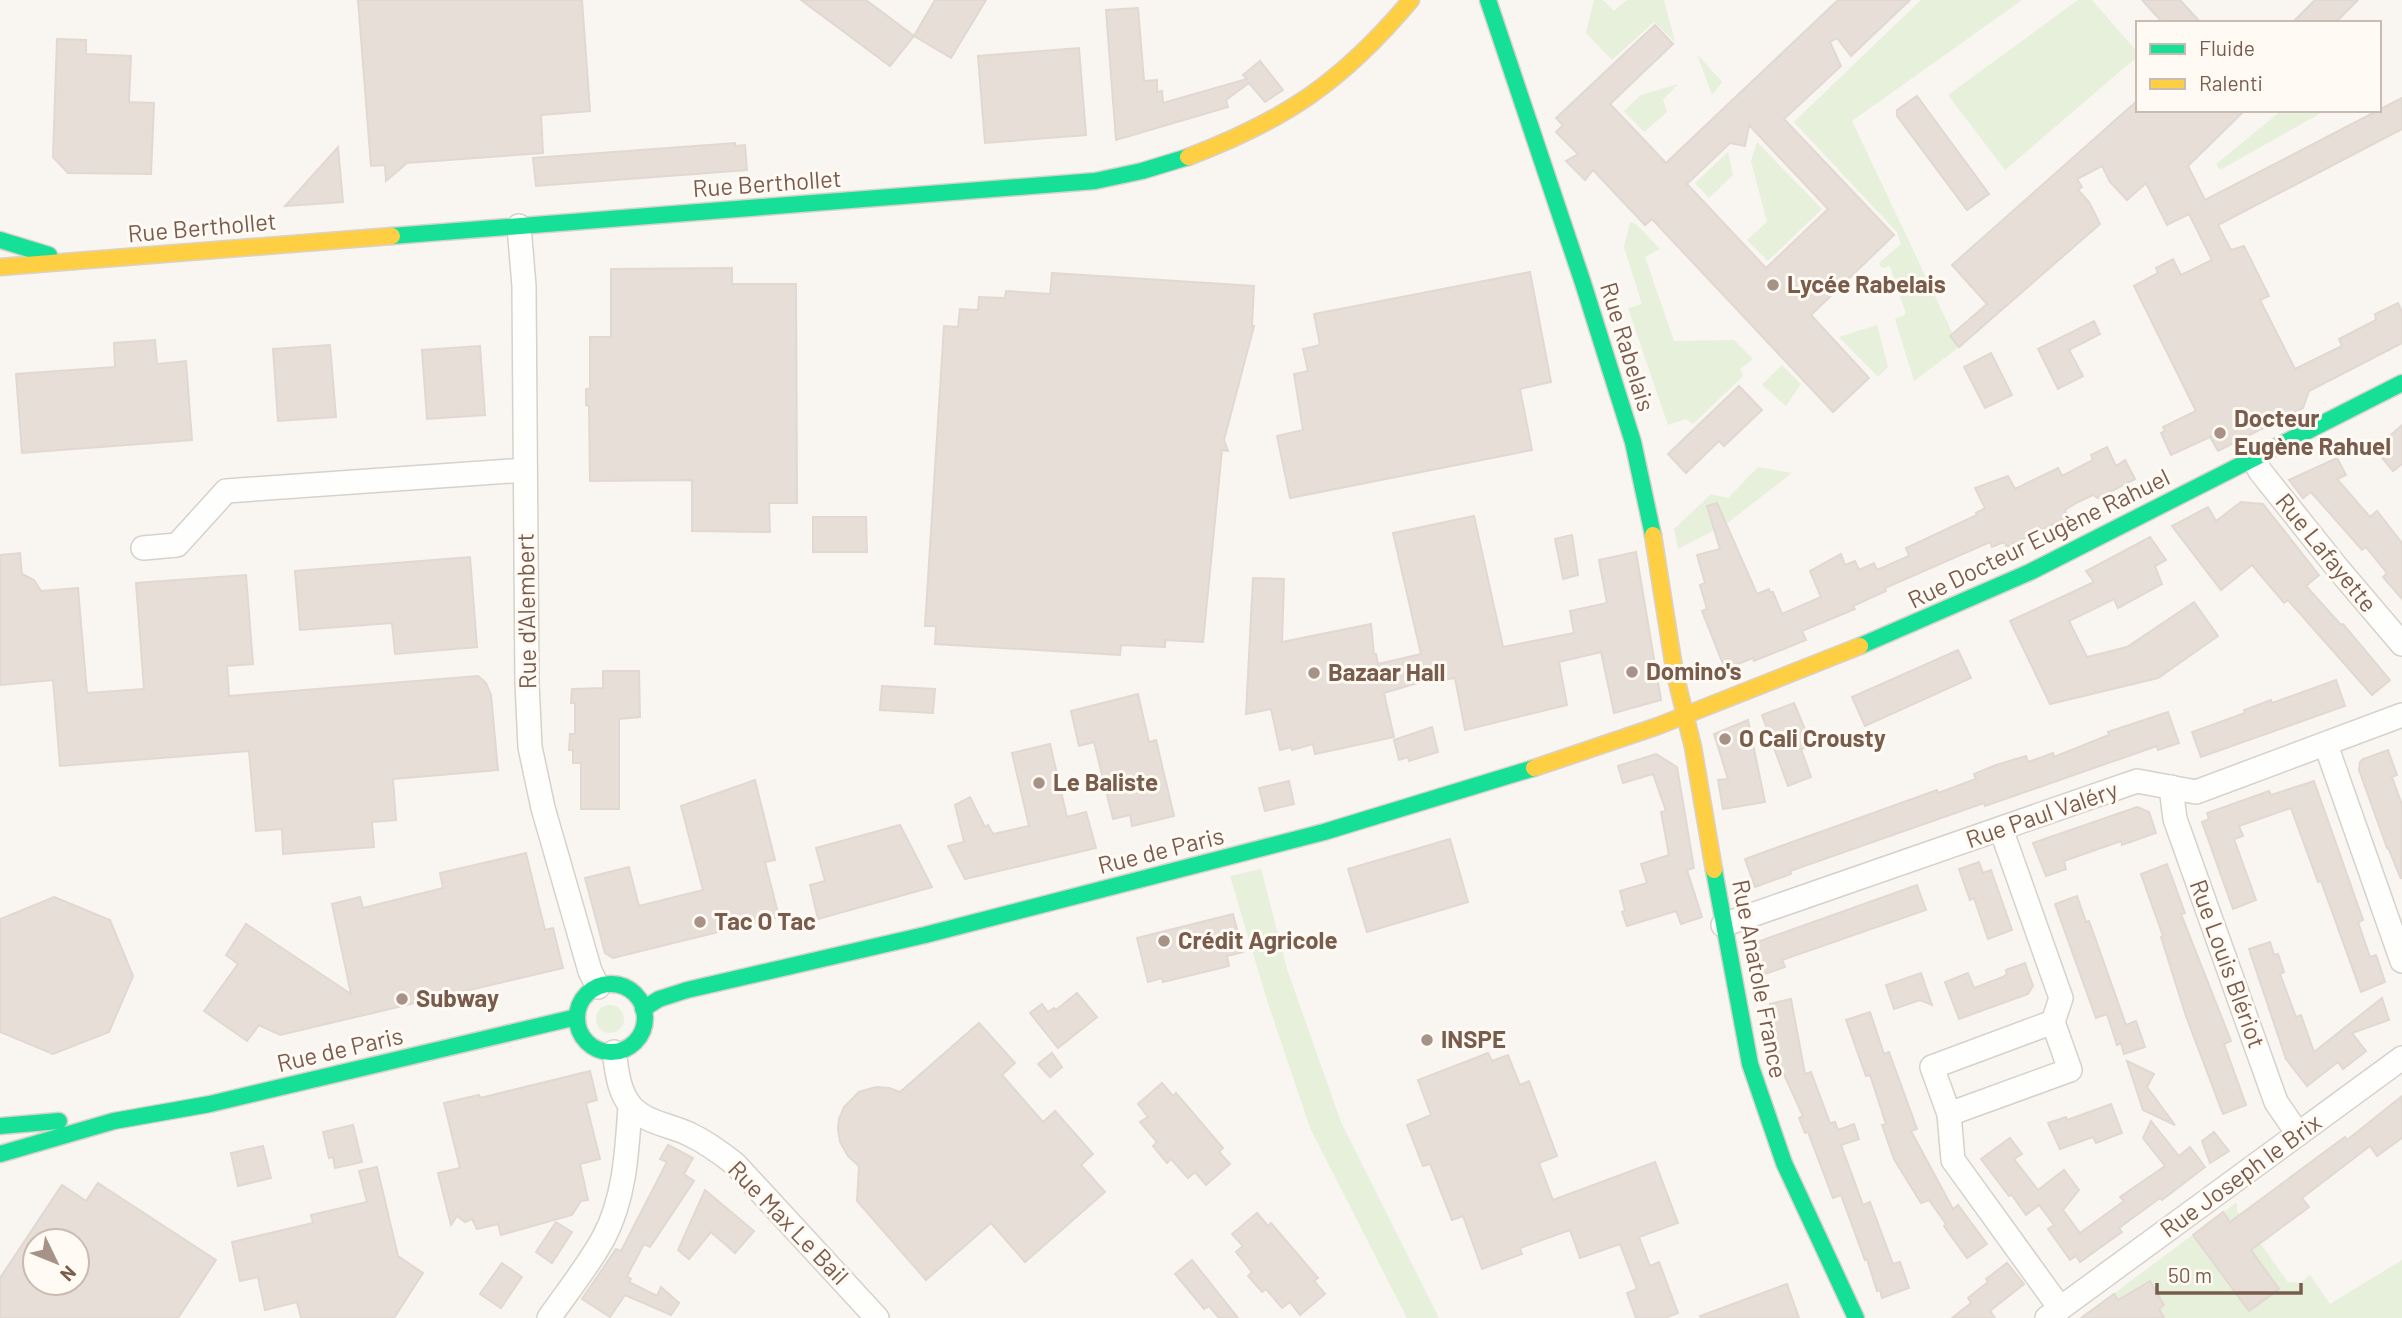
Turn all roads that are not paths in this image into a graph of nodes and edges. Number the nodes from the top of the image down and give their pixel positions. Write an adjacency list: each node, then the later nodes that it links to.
1 (1411, 0): 3 (street, Rue Berthollet)
2 (1488, 0): 13 (street, Rue Rabelais)
3 (519, 226): 5 (street, Rue Berthollet); 9 (street, Rue d'Alembert)
4 (0, 240): 5 (street, Rue Berthollet)
5 (71, 261): 6 (street, Rue Berthollet)
6 (0, 267)
7 (2402, 383): 8 (street, Rue Docteur Eugène Rahuel)
8 (2254, 459): 11 (street, Rue Lafayette); 13 (street, Rue Docteur Eugène Rahuel)
9 (525, 470): 10 (street); 19 (street, Rue d'Alembert)
10 (143, 548)
11 (2402, 644)
12 (2402, 715): 14 (street, Rue Paul Valéry)
13 (1685, 716): 17 (street, Rue Anatole France); 20 (street, Rue de Paris)
14 (2326, 745): 15 (street, Rue Paul Valéry); 18 (street)
15 (2171, 787): 16 (street, Rue Paul Valéry); 29 (street, Rue Louis Blériot)
16 (2001, 829): 17 (street, Rue Paul Valéry); 22 (street)
17 (1723, 925): 34 (street, Rue Anatole France)
18 (2402, 961)
19 (598, 987): 20 (street); 21 (street)
20 (643, 1009): 23 (street)
21 (576, 1017): 23 (street); 27 (street, Rue de Paris)
22 (2053, 1022): 26 (street); 26 (street)
23 (614, 1052): 25 (street)
24 (2402, 1058): 29 (street, Rue Joseph le Brix)
25 (630, 1106): 32 (street); 33 (street, Rue Max Le Bail)
26 (1949, 1114): 31 (street)
27 (114, 1121): 28 (street, Rue de Paris); 30 (street, Rue de Paris)
28 (0, 1126)
29 (2298, 1134): 31 (street, Rue Joseph le Brix)
30 (0, 1154)
31 (2054, 1313)
32 (549, 1318)
33 (877, 1318)
34 (1856, 1318)

